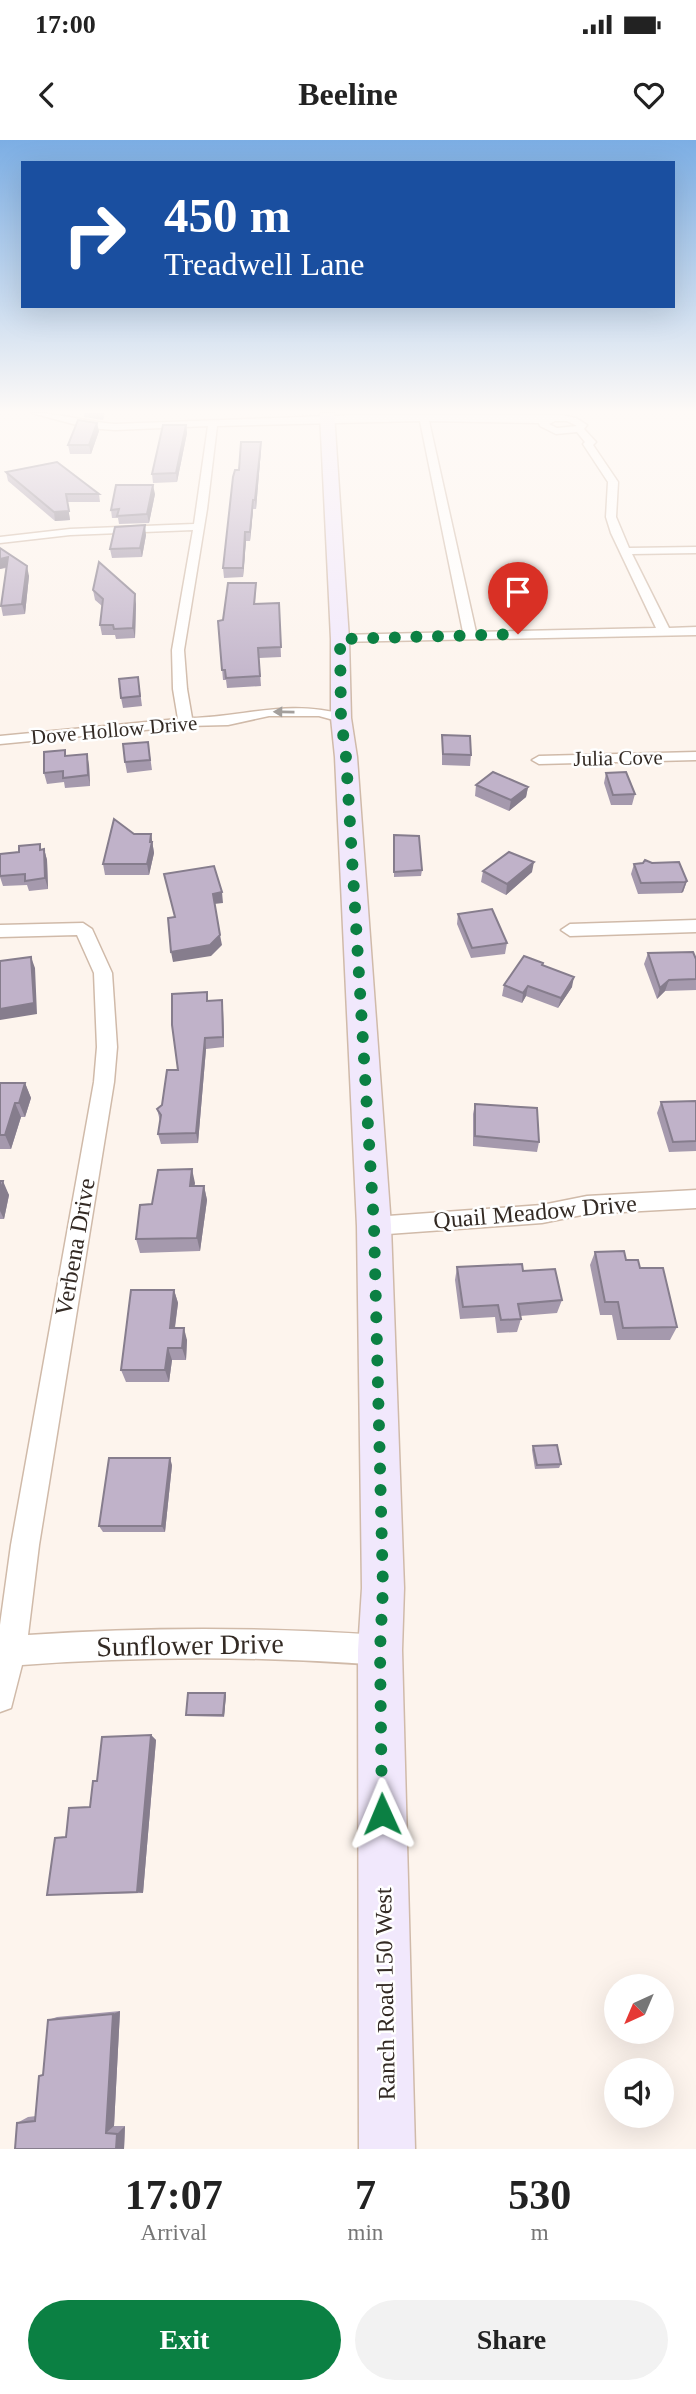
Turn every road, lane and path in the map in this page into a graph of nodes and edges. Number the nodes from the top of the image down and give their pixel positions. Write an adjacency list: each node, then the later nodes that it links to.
1 (202, 507): 5 (street)
2 (332, 507): 12 (main road, Ranch Road 150 West)
3 (443, 507): 11 (street)
4 (612, 507): 8 (street)
5 (197, 527): 6 (street); 14 (street)
6 (0, 540)
7 (696, 550): 8 (street)
8 (625, 551): 9 (street)
9 (664, 631): 10 (street); 11 (street)
10 (696, 631)
11 (470, 635): 12 (street)
12 (340, 639): 13 (main road, Ranch Road 150 West)
13 (341, 718): 14 (street, Dove Hollow Drive); 22 (main road, Ranch Road 150 West)
14 (186, 722): 15 (street, Dove Hollow Drive)
15 (0, 740)
16 (696, 757): 17 (street, Julia Cove)
17 (539, 760)
18 (696, 926): 19 (street)
19 (570, 930)
20 (0, 931): 24 (street, Verbena Drive)
21 (696, 1199): 22 (street, Quail Meadow Drive)
22 (374, 1226): 23 (main road, Ranch Road 150 West)
23 (380, 1650): 24 (street, Sunflower Drive); 26 (main road, Ranch Road 150 West)
24 (5, 1651): 25 (street)
25 (0, 1697)
26 (387, 2149)

